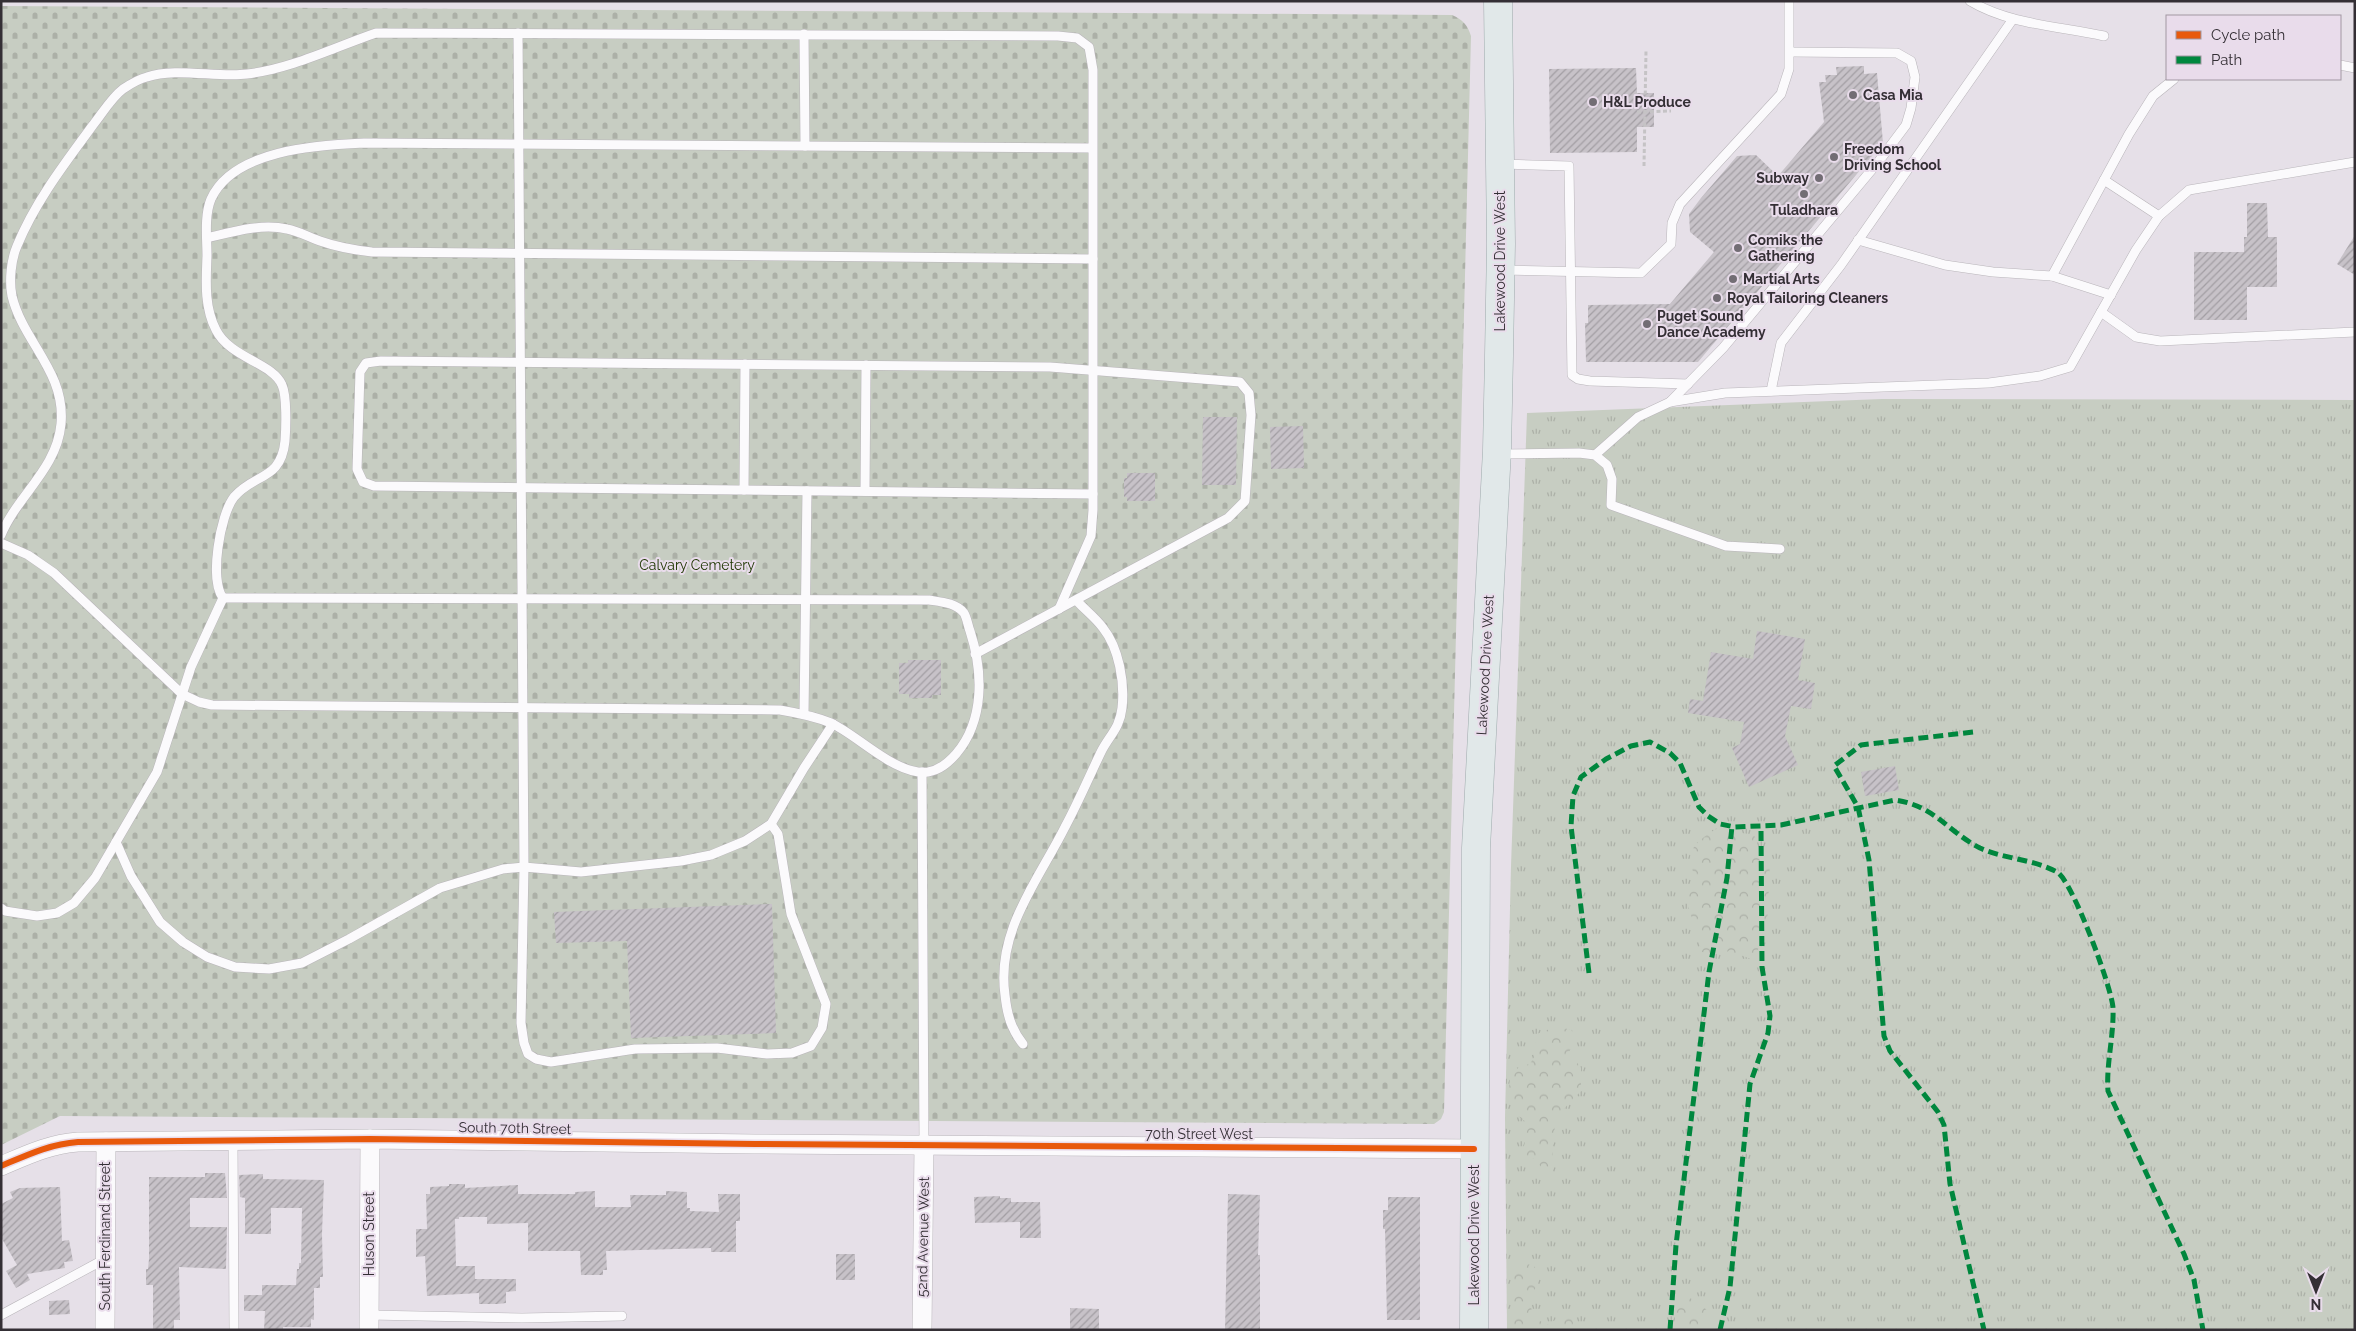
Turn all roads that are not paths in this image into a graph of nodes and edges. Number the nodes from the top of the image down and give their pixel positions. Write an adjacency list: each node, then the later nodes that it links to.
1 (1498, 1): 16 (main road, Lakewood Drive West)
2 (1790, 1): 8 (lane)
3 (1970, 1): 4 (lane)
4 (2013, 19): 7 (lane); 20 (lane)
5 (518, 33): 6 (lane); 12 (lane); 43 (lane)
6 (804, 34): 13 (lane); 14 (lane)
7 (2104, 36)
8 (1790, 52): 24 (lane); 33 (lane)
9 (2341, 64): 10 (lane)
10 (2355, 68)
11 (2173, 80): 17 (lane)
12 (519, 144): 13 (lane); 19 (lane); 21 (lane)
13 (805, 146): 14 (lane)
14 (1092, 148): 22 (lane)
15 (2355, 162): 18 (lane)
16 (1500, 164): 23 (main road, Lakewood Drive West); 24 (lane)
17 (2104, 180): 18 (lane); 25 (lane)
18 (2159, 216): 26 (lane)
19 (207, 238): 21 (lane); 46 (lane)
20 (1858, 240): 25 (lane); 34 (lane)
21 (521, 254): 22 (lane); 29 (lane)
22 (1093, 259): 32 (lane)
23 (1500, 270): 24 (lane); 36 (main road, Lakewood Drive West)
24 (1569, 272): 33 (lane)
25 (2052, 276): 26 (lane)
26 (2111, 295): 27 (lane)
27 (2102, 312): 28 (lane); 34 (lane)
28 (2355, 332)
29 (521, 362): 30 (lane); 38 (lane); 38 (lane)
30 (745, 364): 31 (lane); 39 (lane)
31 (866, 365): 32 (lane); 41 (lane)
32 (1093, 370): 42 (lane); 49 (lane)
33 (1688, 384): 35 (lane)
34 (1771, 391): 35 (lane)
35 (1670, 402): 37 (lane)
36 (1496, 454): 37 (lane); 66 (main road, Lakewood Drive West)
37 (1595, 455): 45 (lane)
38 (521, 488): 39 (lane); 47 (lane)
39 (744, 490): 40 (lane)
40 (808, 491): 41 (lane); 48 (lane)
41 (865, 491): 42 (lane)
42 (1093, 494): 50 (lane)
43 (1, 535)
44 (1, 543): 52 (lane)
45 (1780, 549)
46 (224, 598): 47 (lane); 52 (lane)
47 (521, 599): 48 (lane); 53 (lane)
48 (806, 599): 51 (lane); 54 (lane)
49 (1077, 601): 50 (lane); 61 (lane)
50 (1059, 610): 51 (lane)
51 (975, 654): 56 (lane)
52 (182, 694): 53 (lane); 58 (lane)
53 (521, 707): 54 (lane); 59 (lane)
54 (804, 714): 55 (lane)
55 (833, 724): 56 (lane); 57 (lane)
56 (922, 772): 65 (lane)
57 (772, 824): 59 (lane); 59 (lane)
58 (116, 842): 59 (lane); 60 (lane)
59 (524, 867)
60 (1, 908)
61 (1023, 1044)
62 (370, 1139): 63 (street, South 70th Street); 65 (street, South 70th Street); 71 (street, Huson Street)
63 (233, 1140): 64 (street, South 70th Street); 73 (lane)
64 (106, 1142): 67 (street, South 70th Street); 68 (street, South Ferdinand Street)
65 (924, 1145): 66 (street, 70th Street West); 74 (street, 52nd Avenue West)
66 (1474, 1149): 75 (main road, Lakewood Drive West)
67 (1, 1166)
68 (105, 1259): 69 (lane); 72 (street, South Ferdinand Street)
69 (1, 1314)
70 (622, 1316): 71 (lane)
71 (369, 1322)
72 (105, 1330)
73 (234, 1330)
74 (922, 1330)
75 (1474, 1330)

